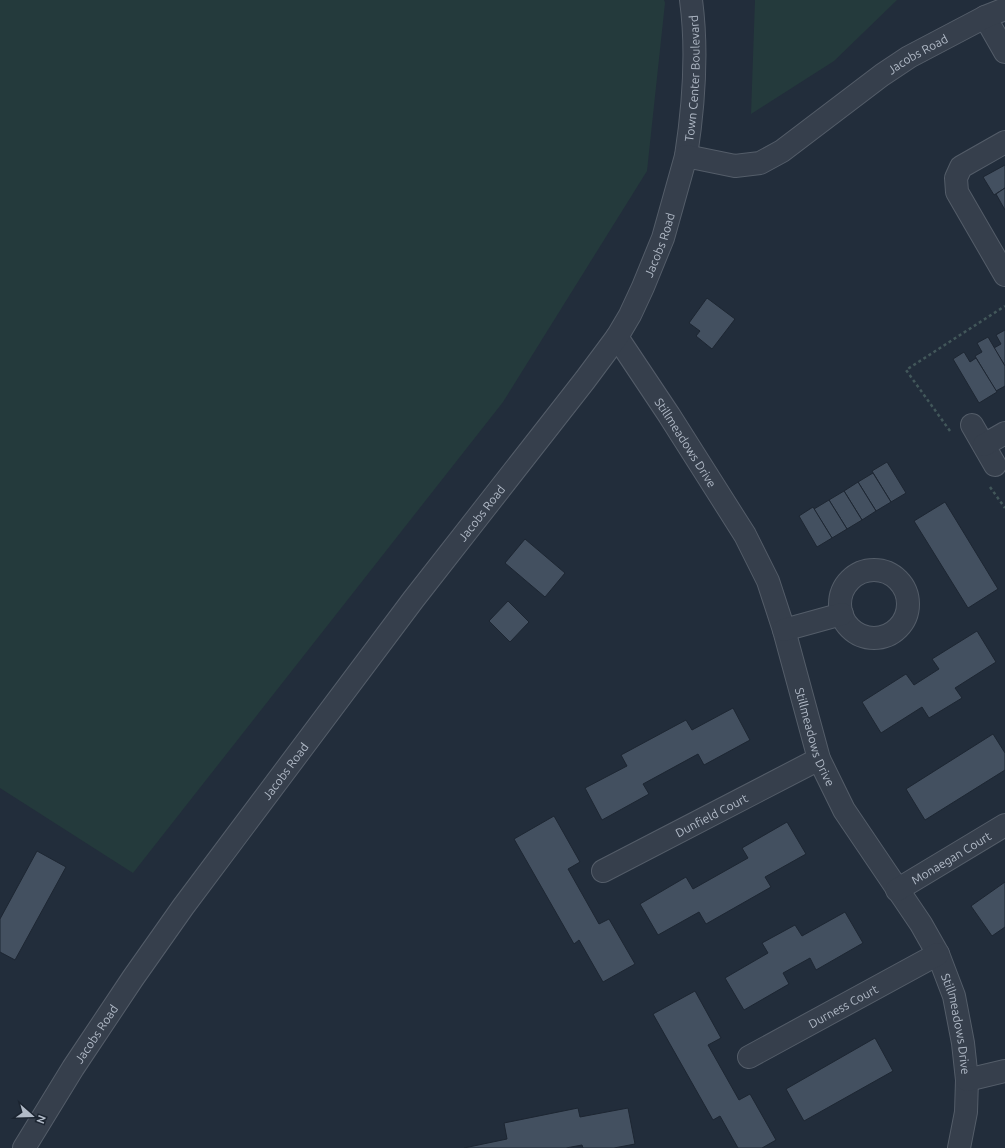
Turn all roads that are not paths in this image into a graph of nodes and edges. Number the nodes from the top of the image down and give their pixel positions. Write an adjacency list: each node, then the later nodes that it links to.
1 (691, 0): 6 (street, Town Center Boulevard)
2 (1005, 8): 3 (street, Jacobs Road)
3 (985, 17): 4 (street); 6 (street, Jacobs Road)
4 (1005, 52)
5 (1005, 142): 7 (street)
6 (686, 156): 8 (street, Jacobs Road)
7 (1005, 275)
8 (616, 337): 14 (street, Stillmeadows Drive); 23 (street, Jacobs Road)
9 (972, 425): 11 (street)
10 (1005, 433): 11 (street)
11 (984, 445): 12 (street)
12 (991, 474)
13 (842, 614): 14 (street)
14 (784, 630): 15 (street, Stillmeadows Drive)
15 (819, 759): 17 (street, Dunfield Court); 18 (street, Stillmeadows Drive)
16 (1005, 825): 18 (street, Monaegan Court)
17 (603, 871)
18 (898, 890): 19 (street, Stillmeadows Drive)
19 (938, 954): 20 (street, Durness Court); 22 (street, Stillmeadows Drive)
20 (748, 1057)
21 (1005, 1071): 22 (street)
22 (967, 1080): 24 (street, Stillmeadows Drive)
23 (24, 1148)
24 (959, 1148)

